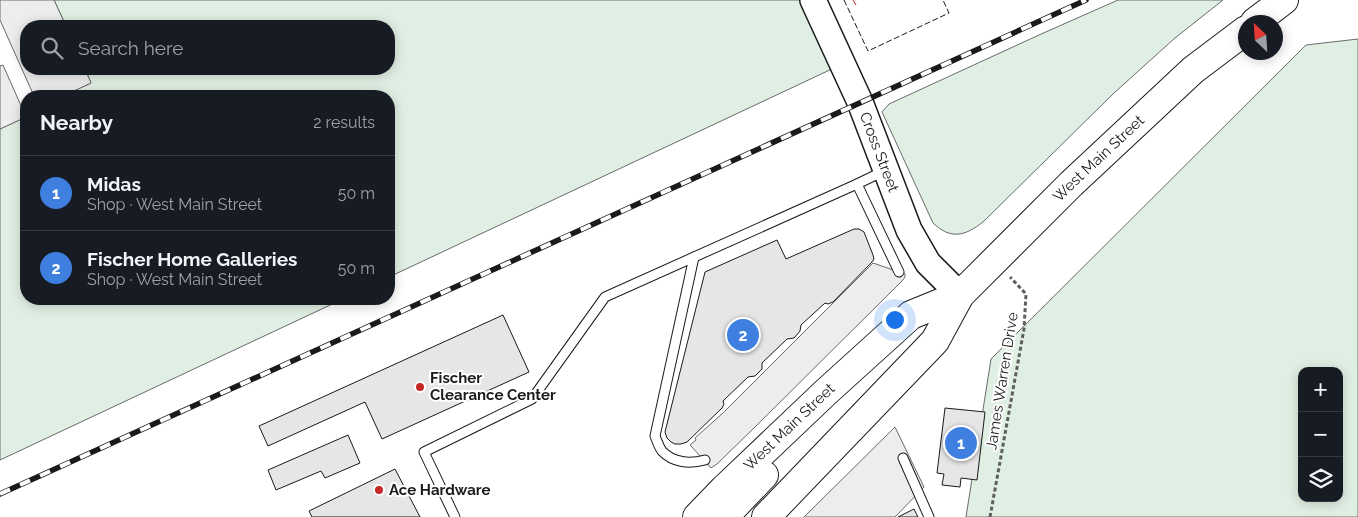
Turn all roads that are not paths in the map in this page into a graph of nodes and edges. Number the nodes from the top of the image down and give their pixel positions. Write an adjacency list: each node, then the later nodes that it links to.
1 (813, 0): 5 (street, Cross Street)
2 (1284, 0): 3 (main road)
3 (1264, 15)
4 (1238, 36): 9 (main road, West Main Street)
5 (886, 170): 6 (lane); 9 (street, Cross Street)
6 (858, 184): 7 (lane); 8 (lane)
7 (694, 257): 12 (lane); 13 (lane)
8 (899, 272)
9 (960, 295): 10 (main road, West Main Street); 16 (main road, West Main Street)
10 (826, 392): 14 (main road, West Main Street); 15 (main road)
11 (902, 458): 17 (lane)
12 (704, 460)
13 (454, 517)
14 (697, 517)
15 (724, 517)
16 (766, 517)
17 (929, 517)

